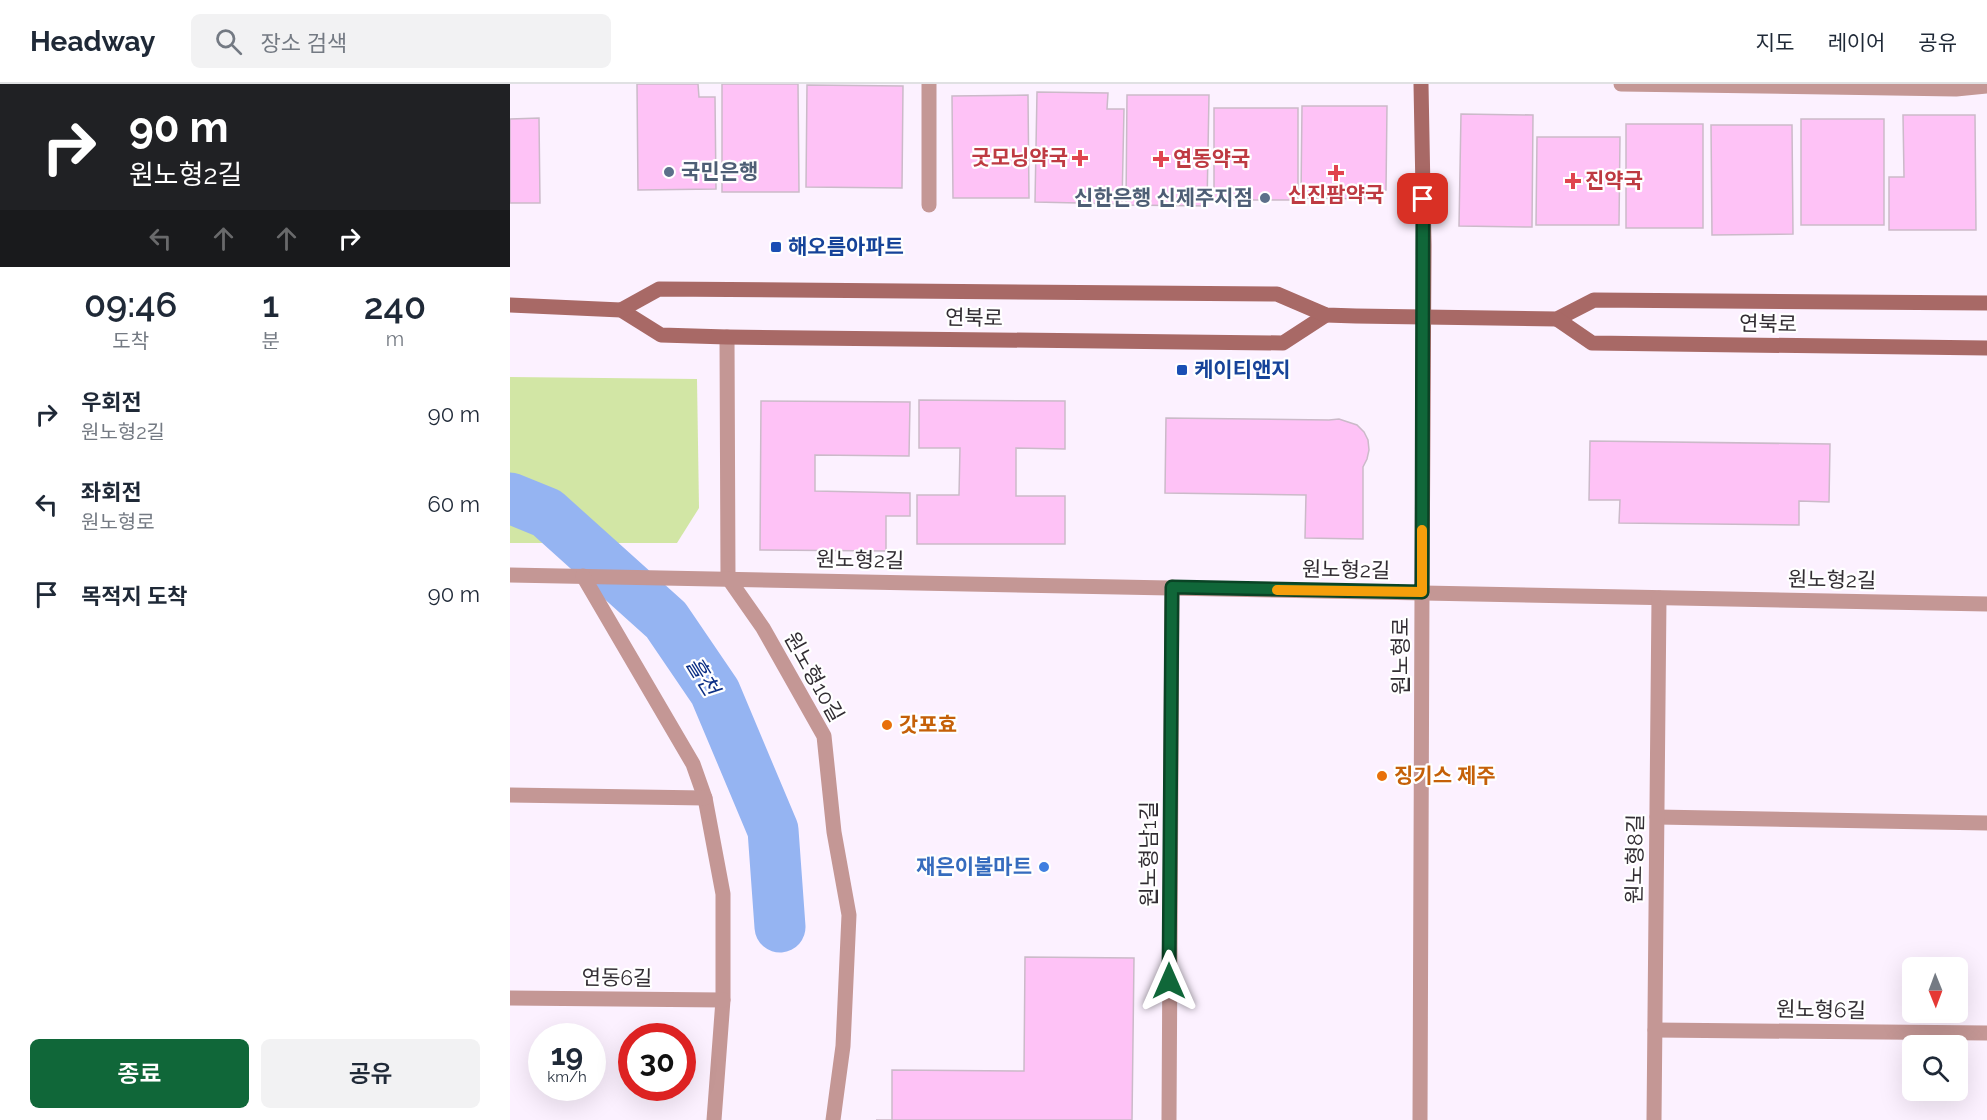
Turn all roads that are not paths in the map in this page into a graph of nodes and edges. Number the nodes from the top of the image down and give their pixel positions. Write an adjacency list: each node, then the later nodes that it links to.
1 (929, 84): 5 (street)
2 (1421, 84): 10 (main road, 원노형로)
3 (1621, 84): 4 (street)
4 (1987, 86)
5 (929, 206)
6 (1987, 303): 11 (main road, 연북로)
7 (510, 305): 8 (main road, 연북로)
8 (621, 310): 9 (main road, 연북로); 12 (main road, 연북로)
9 (1326, 315): 10 (main road, 연북로); 12 (main road, 연북로)
10 (1424, 317): 11 (main road, 연북로); 18 (main road, 원노형로)
11 (1557, 319): 13 (main road, 연북로)
12 (727, 337): 16 (street)
13 (1987, 348)
14 (510, 575): 15 (street, 원노형2길)
15 (583, 576): 16 (street, 원노형2길); 22 (street)
16 (728, 578): 17 (street, 원노형2길); 30 (street, 원노형10길)
17 (1172, 587): 18 (street, 원노형2길); 31 (street, 원노형남1길)
18 (1422, 592): 19 (street, 원노형2길); 32 (street, 원노형로)
19 (1659, 598): 20 (street, 원노형2길); 23 (street, 원노형8길)
20 (1987, 604)
21 (510, 795): 22 (street)
22 (705, 798): 26 (street)
23 (1657, 817): 24 (street); 27 (street, 원노형8길)
24 (1987, 823)
25 (510, 998): 26 (street, 연동6길)
26 (723, 1000): 29 (street)
27 (1655, 1030): 28 (street, 원노형6길); 33 (street, 원노형8길)
28 (1987, 1033)
29 (714, 1120)
30 (833, 1120)
31 (1169, 1120)
32 (1420, 1120)
33 (1654, 1120)

